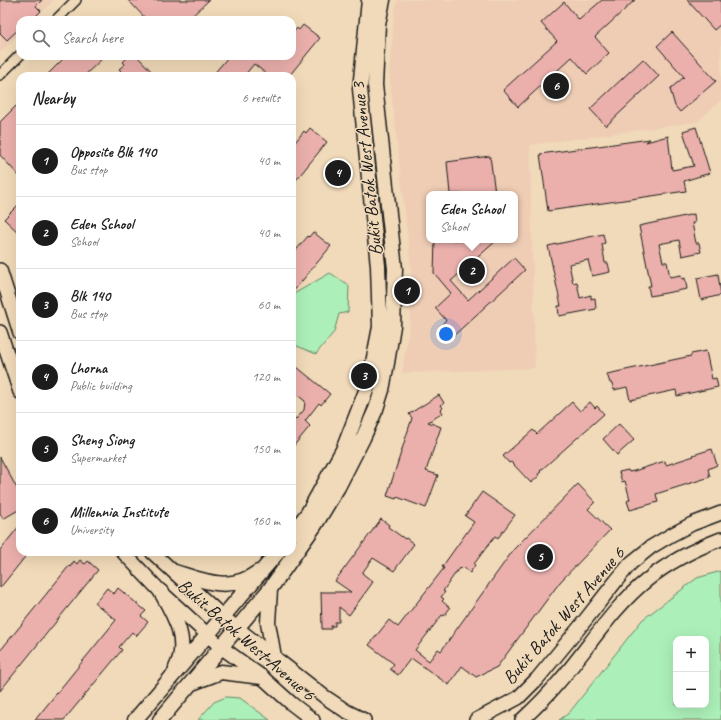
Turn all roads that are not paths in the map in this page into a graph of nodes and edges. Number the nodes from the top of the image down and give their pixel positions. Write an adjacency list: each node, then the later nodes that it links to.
1 (76, 0): 4 (street)
2 (369, 0): 12 (main road, Bukit Batok West Avenue 3)
3 (383, 0): 14 (main road, Bukit Batok West Avenue 3)
4 (60, 16)
5 (16, 59): 6 (street)
6 (0, 75)
7 (0, 270): 8 (street)
8 (16, 320)
9 (0, 332): 10 (street)
10 (16, 380)
11 (721, 513): 34 (street, Bukit Batok West Avenue 6)
12 (296, 528)
13 (721, 539): 35 (street, Bukit Batok West Avenue 6)
14 (296, 552)
15 (128, 556): 21 (street, Bukit Batok West Avenue 6)
16 (157, 556): 19 (street, Bukit Batok West Avenue 6)
17 (275, 556): 19 (main road); 22 (main road)
18 (293, 556): 20 (main road, Bukit Batok West Avenue 3)
19 (175, 572): 22 (street, Bukit Batok West Avenue 6)
20 (270, 589): 23 (main road, Bukit Batok West Avenue 3); 26 (main road)
21 (161, 592): 24 (street, Bukit Batok West Avenue 6); 28 (main road)
22 (223, 617): 23 (street, Bukit Batok West Avenue 6); 24 (main road)
23 (238, 628): 25 (main road, Bukit Batok West Avenue 3); 26 (street, Bukit Batok West Avenue 6)
24 (208, 634): 25 (street, Bukit Batok West Avenue 6); 28 (main road)
25 (222, 647): 27 (street, Bukit Batok West Avenue 6); 29 (main road, Bukit Batok West Avenue 3)
26 (274, 657): 33 (street, Bukit Batok West Avenue 6)
27 (262, 678): 29 (main road); 32 (street, Bukit Batok West Avenue 6)
28 (168, 680): 30 (main road)
29 (191, 683): 31 (main road, Bukit Batok West Avenue 3)
30 (135, 720)
31 (160, 720)
32 (313, 720)
33 (364, 720)
34 (476, 720)
35 (522, 720)

